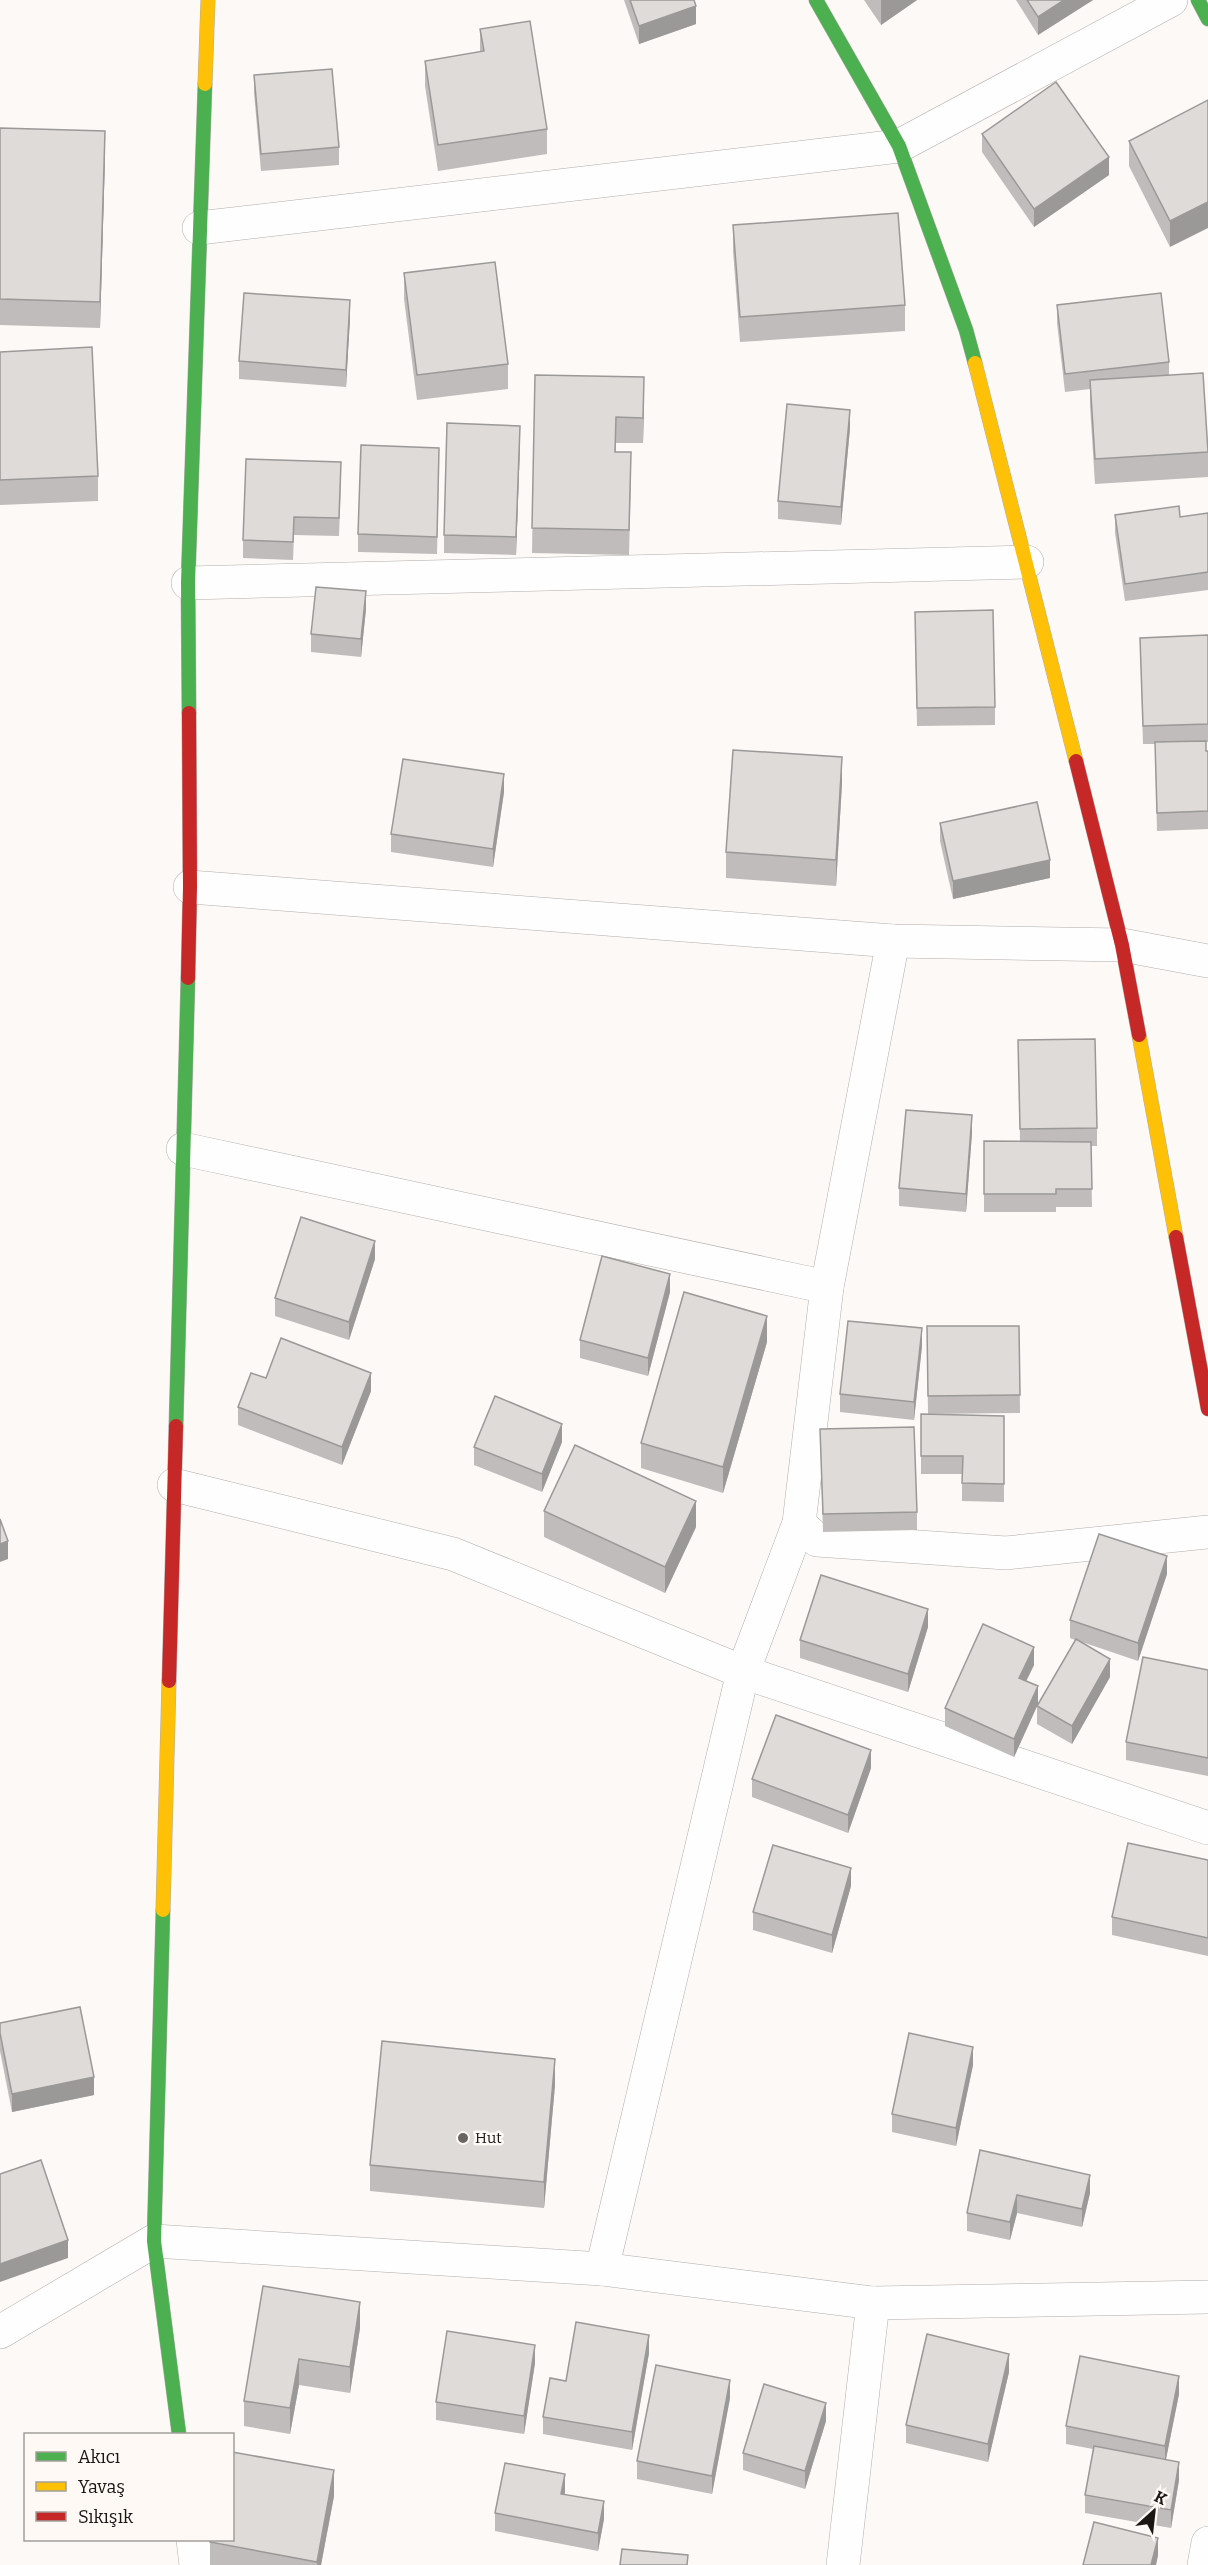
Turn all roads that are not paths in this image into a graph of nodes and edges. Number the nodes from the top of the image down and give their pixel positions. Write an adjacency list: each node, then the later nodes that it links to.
1 (208, 0): 7 (street)
2 (816, 0): 6 (street)
3 (1171, 0): 6 (street)
4 (1198, 0): 5 (street)
5 (1208, 19)
6 (899, 146): 7 (street); 8 (street)
7 (199, 228): 9 (street)
8 (1027, 562): 9 (street); 12 (street)
9 (188, 583): 10 (street)
10 (190, 887): 11 (street); 14 (street)
11 (893, 941): 12 (street); 15 (street)
12 (1122, 945): 13 (street); 16 (street)
13 (1208, 961)
14 (183, 1149): 15 (street); 17 (street)
15 (826, 1287): 18 (street)
16 (1208, 1409)
17 (174, 1485): 20 (street); 22 (street)
18 (799, 1523): 19 (street); 20 (street)
19 (1208, 1532)
20 (743, 1672): 21 (street); 23 (street)
21 (1208, 1828)
22 (153, 2241): 23 (street); 26 (street); 27 (street)
23 (602, 2269): 25 (street)
24 (1208, 2297): 25 (street)
25 (873, 2303): 31 (street)
26 (0, 2332)
27 (179, 2433)
28 (193, 2541): 30 (street)
29 (1208, 2543): 32 (street)
30 (196, 2565)
31 (843, 2565)
32 (1204, 2565)

